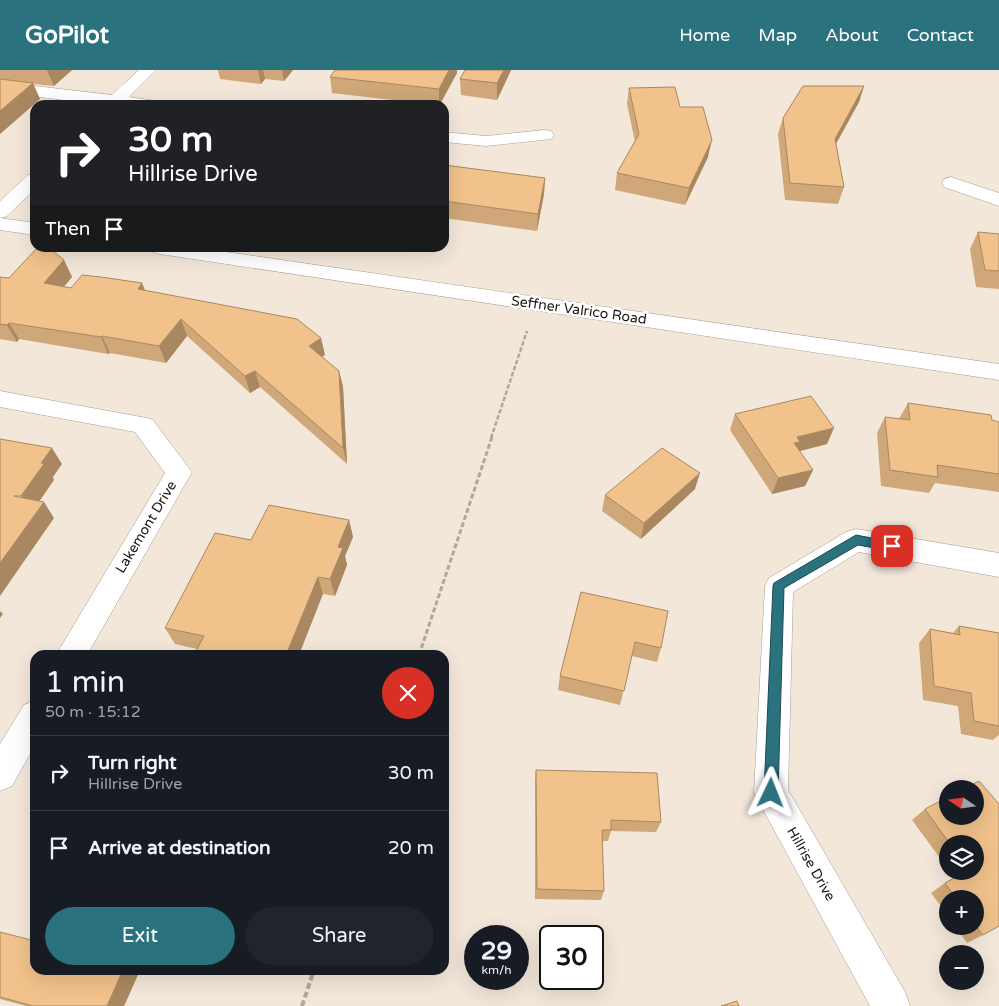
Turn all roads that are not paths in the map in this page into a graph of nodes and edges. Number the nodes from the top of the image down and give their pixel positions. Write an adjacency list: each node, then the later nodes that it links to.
1 (148, 70): 4 (street)
2 (0, 88): 3 (street)
3 (91, 100)
4 (117, 100)
5 (546, 135): 6 (street)
6 (449, 137)
7 (30, 183): 10 (street)
8 (951, 183): 9 (street)
9 (999, 200)
10 (0, 212)
11 (0, 224): 12 (street)
12 (30, 228)
13 (187, 252): 14 (street, Seffner Valrico Road)
14 (999, 372)
15 (0, 399): 17 (street, Lakemont Drive)
16 (999, 565): 20 (street, Hillrise Drive)
17 (74, 650)
18 (30, 724): 19 (street)
19 (0, 775)
20 (891, 1006)

